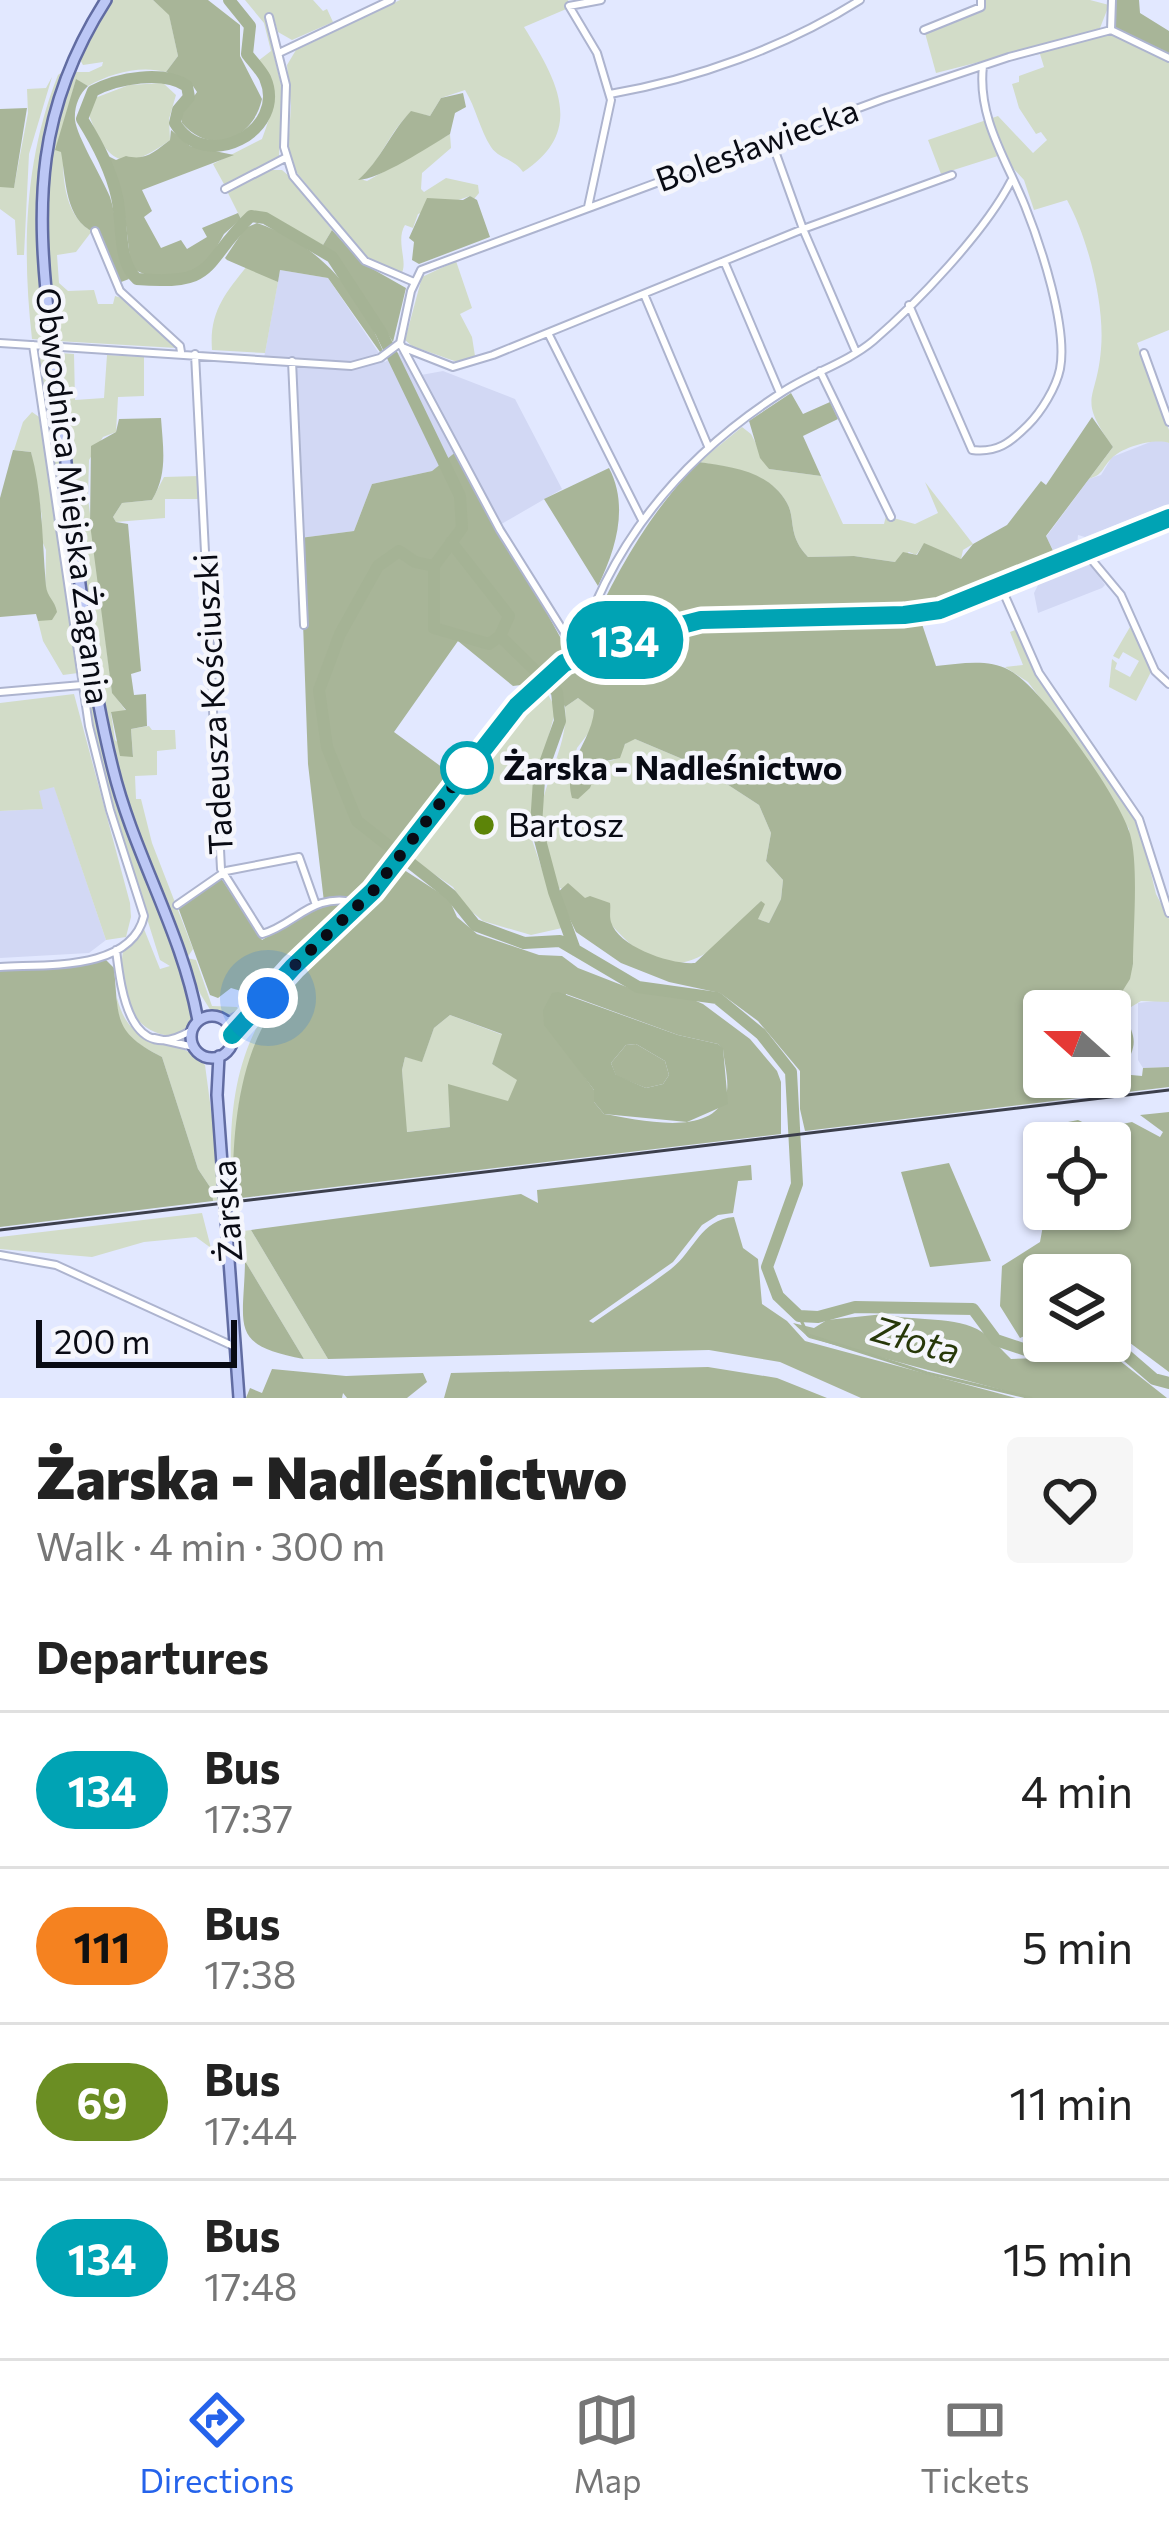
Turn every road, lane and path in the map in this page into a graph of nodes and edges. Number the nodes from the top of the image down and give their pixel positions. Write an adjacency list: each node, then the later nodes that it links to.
1 (106, 0): 56 (main road, Obwodnica Miejska Żagania, bridge)
2 (392, 0): 10 (street)
3 (601, 0): 13 (street)
4 (860, 0): 13 (street)
5 (980, 0): 8 (street)
6 (1112, 0): 9 (street)
7 (269, 17): 10 (street)
8 (924, 30)
9 (1111, 30): 11 (street); 12 (street, Bolesławiecka)
10 (279, 53): 15 (street)
11 (1169, 58)
12 (983, 66): 14 (street, Bolesławiecka); 17 (street)
13 (610, 94): 19 (street)
14 (771, 140): 19 (street, Bolesławiecka); 20 (street)
15 (286, 158): 18 (street); 23 (street)
16 (952, 175): 20 (street)
17 (1011, 181): 25 (street); 25 (street)
18 (225, 189)
19 (589, 207): 23 (street, Bolesławiecka)
20 (803, 229): 22 (street); 30 (street)
21 (95, 231): 32 (street)
22 (724, 261): 24 (street); 36 (street)
23 (414, 282): 29 (street)
24 (644, 294): 26 (street); 38 (street)
25 (909, 305): 30 (street)
26 (548, 333): 29 (street); 41 (street)
27 (0, 343): 28 (street)
28 (33, 345): 32 (street); 46 (street)
29 (399, 345): 34 (street); 45 (street)
30 (856, 352): 35 (street)
31 (1144, 353): 37 (street)
32 (181, 354): 33 (street)
33 (195, 354): 34 (street); 49 (street, Tadeusza Kościuszki)
34 (292, 361): 44 (street)
35 (820, 370): 36 (street); 39 (street)
36 (780, 393): 38 (street)
37 (1169, 422)
38 (708, 446): 41 (street)
39 (891, 517)
40 (1169, 518): 42 (street)
41 (642, 520): 45 (street)
42 (1086, 553): 43 (street); 47 (street)
43 (1001, 586): 45 (street); 53 (street)
44 (304, 625)
45 (579, 656): 50 (street)
46 (82, 685): 48 (street); 54 (street)
47 (1169, 685)
48 (0, 692)
49 (222, 873): 51 (street); 52 (street); 52 (street, Tadeusza Kościuszki)
50 (360, 904): 52 (street, Tadeusza Kościuszki); 57 (street)
51 (177, 905)
52 (316, 905)
53 (1169, 913)
54 (116, 950): 55 (street); 62 (street)
55 (0, 967)
56 (193, 990): 58 (main road, Obwodnica Miejska Żagania); 60 (main road, Obwodnica Miejska Żagania)
57 (260, 1007): 59 (street); 61 (street)
58 (212, 1016): 59 (main road); 60 (main road)
59 (226, 1023): 61 (main road)
60 (195, 1026): 62 (street); 63 (main road)
61 (232, 1035): 64 (main road)
62 (152, 1036): 63 (street)
63 (194, 1047): 65 (main road)
64 (219, 1056): 65 (main road); 66 (main road, Żarska)
65 (205, 1057): 66 (main road, Żarska)
66 (217, 1096): 68 (main road, Żarska)
67 (0, 1256): 68 (street)
68 (233, 1346): 69 (main road, Żarska)
69 (239, 1398)

